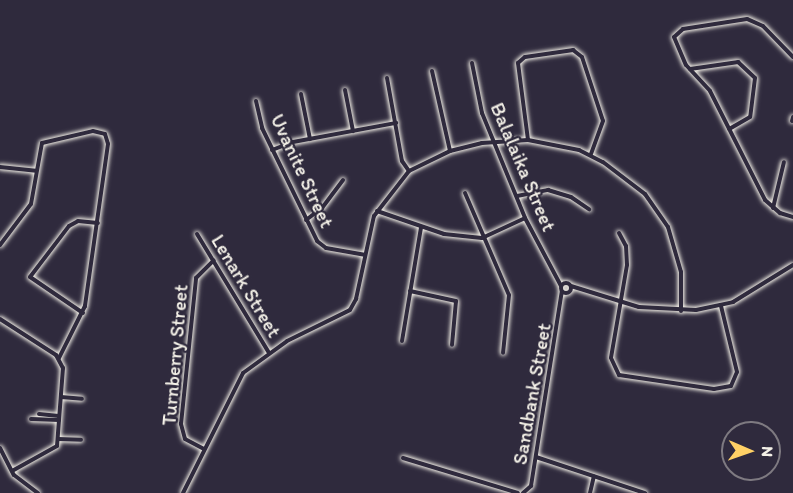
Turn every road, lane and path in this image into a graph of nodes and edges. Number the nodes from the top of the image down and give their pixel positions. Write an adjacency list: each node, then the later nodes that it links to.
1 (580, 47): 2 (street)
2 (578, 52): 15 (street); 19 (street)
3 (793, 57): 5 (street)
4 (472, 63): 16 (street, Balalaika Street)
5 (690, 70): 12 (street); 12 (street)
6 (432, 71): 18 (street)
7 (387, 78): 11 (street)
8 (345, 90): 13 (street)
9 (302, 94): 14 (street)
10 (256, 101): 17 (street, Uvanite Street)
11 (396, 123): 13 (street); 23 (street)
12 (729, 129): 27 (street)
13 (353, 131): 14 (street)
14 (310, 139): 17 (street)
15 (528, 140): 16 (street); 19 (street)
16 (495, 142): 18 (street); 26 (street, Balalaika Street)
17 (272, 150): 32 (street, Uvanite Street)
18 (450, 151): 23 (street)
19 (591, 154): 49 (street)
20 (784, 162): 27 (street)
21 (0, 167): 22 (street)
22 (36, 171): 33 (street); 38 (street)
23 (408, 171): 29 (street)
24 (343, 180): 32 (street)
25 (465, 193): 37 (street)
26 (517, 196): 28 (street); 31 (street, Balalaika Street)
27 (773, 208): 30 (street)
28 (589, 209)
29 (377, 211): 34 (street); 39 (street)
30 (793, 217)
31 (525, 218): 37 (street); 42 (street, Balalaika Street)
32 (306, 220): 39 (street, Uvanite Street)
33 (98, 223): 50 (street); 50 (street)
34 (421, 228): 37 (street); 45 (street)
35 (619, 233): 47 (street)
36 (197, 234): 40 (street, Lenark Street)
37 (482, 238): 55 (street)
38 (0, 245)
39 (364, 255): 54 (street)
40 (214, 260): 54 (street, Lenark Street); 65 (street, Turnberry Street)
41 (793, 265): 48 (street, Balalaika Street)
42 (560, 278): 43 (street, Balalaika Street); 44 (street, Balalaika Street)
43 (570, 288): 44 (street); 44 (street); 46 (street, Sandbank Street); 47 (street, Balalaika Street)
44 (562, 289): 46 (street, Sandbank Street)
45 (410, 291): 52 (street); 53 (street)
46 (563, 298): 66 (street, Sandbank Street)
47 (619, 303): 48 (street); 49 (street, Balalaika Street)
48 (721, 306): 49 (street, Balalaika Street)
49 (681, 310)
50 (83, 313): 56 (street)
51 (0, 319): 56 (street)
52 (402, 341)
53 (452, 345)
54 (269, 353): 65 (street)
55 (503, 353)
56 (58, 358): 57 (street)
57 (61, 397): 58 (street); 60 (street)
58 (82, 399)
59 (39, 414): 60 (street)
60 (59, 418): 61 (street); 62 (street)
61 (31, 419)
62 (58, 439): 63 (street); 68 (street)
63 (81, 440)
64 (0, 448): 68 (street)
65 (204, 449): 71 (street)
66 (536, 457): 69 (street); 73 (street, Sandbank Street)
67 (403, 458): 72 (street)
68 (12, 471): 70 (street)
69 (594, 476): 74 (street); 75 (street)
70 (38, 493)
71 (183, 493)
72 (518, 493)
73 (524, 493)
74 (590, 493)
75 (645, 493)

